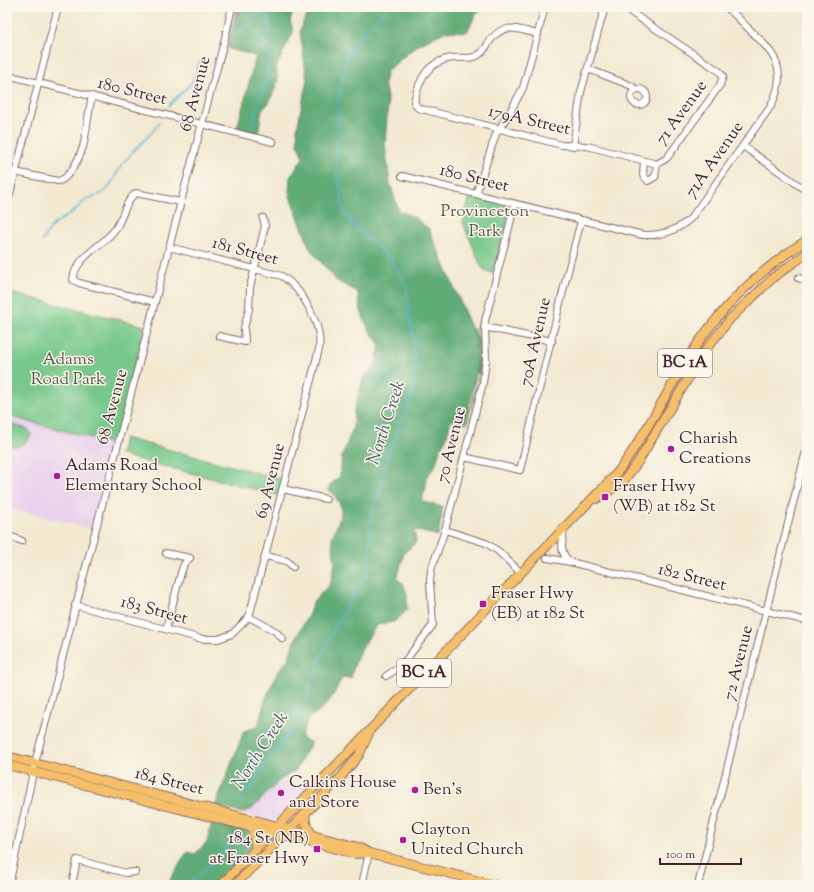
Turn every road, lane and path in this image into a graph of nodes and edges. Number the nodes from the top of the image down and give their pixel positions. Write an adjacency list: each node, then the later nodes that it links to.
1 (58, 7): 10 (street)
2 (232, 7): 13 (street, 68 Avenue)
3 (545, 7): 7 (street)
4 (605, 7): 8 (street)
5 (623, 7): 19 (street, 71 Avenue)
6 (726, 7): 17 (street, 71A Avenue)
7 (538, 34): 14 (street); 14 (street, 179A Street)
8 (588, 69): 11 (street); 16 (street)
9 (7, 75): 10 (street, 180 Street)
10 (39, 83): 12 (street, 180 Street); 20 (street)
11 (635, 90)
12 (92, 96): 13 (street, 180 Street); 20 (street)
13 (202, 125): 15 (street, 180 Street); 24 (street, 68 Avenue)
14 (498, 129): 16 (street, 179A Street); 23 (street)
15 (273, 142)
16 (573, 146): 18 (street, 179A Street)
17 (742, 146): 22 (street); 29 (street, 71A Avenue)
18 (644, 161): 19 (street, 179A Street); 19 (street, 71 Avenue)
19 (657, 164)
20 (15, 172): 25 (street)
21 (402, 176): 23 (street, 180 Street)
22 (804, 188)
23 (476, 194): 26 (street, 180 Street)
24 (181, 202): 31 (street, 68 Avenue); 36 (street)
25 (7, 204)
26 (515, 204): 28 (street, 180 Street); 38 (street, 70 Avenue)
27 (263, 218): 33 (street)
28 (581, 220): 29 (street, 180 Street); 40 (street, 70A Avenue)
29 (633, 232)
30 (807, 240): 45 (main road, BC 1A)
31 (169, 247): 33 (street, 181 Street); 36 (street, 68 Avenue)
32 (807, 253): 45 (main road, BC 1A)
33 (255, 268): 37 (street, 181 Street); 39 (street)
34 (798, 278): 35 (street)
35 (807, 280)
36 (155, 302): 56 (street, 68 Avenue)
37 (316, 320): 43 (street, 69 Avenue)
38 (484, 327): 40 (street); 42 (street, 70 Avenue)
39 (219, 336)
40 (552, 341): 42 (street, 70A Avenue)
41 (807, 447): 57 (street, 72 Avenue)
42 (464, 457): 47 (street, 70 Avenue)
43 (283, 489): 44 (street); 51 (street, 69 Avenue)
44 (326, 499)
45 (585, 506): 46 (main road, BC 1A)
46 (564, 528): 53 (street); 55 (main road, BC 1A)
47 (445, 530): 55 (street); 63 (street, 70 Avenue)
48 (7, 535): 49 (street)
49 (22, 541)
50 (166, 553): 60 (street)
51 (266, 556): 54 (street); 58 (street, 69 Avenue)
52 (546, 558): 53 (street, 182 Street)
53 (570, 562): 57 (street, 182 Street)
54 (293, 567)
55 (520, 572): 64 (main road, BC 1A)
56 (75, 605): 60 (street, 183 Street); 66 (street, 68 Avenue)
57 (766, 611): 59 (street, 182 Street); 86 (street, 72 Avenue)
58 (249, 617): 61 (street, 69 Avenue); 62 (street)
59 (807, 621)
60 (166, 629): 61 (street, 183 Street)
61 (225, 638)
62 (283, 639)
63 (386, 676)
64 (372, 728): 71 (main road); 73 (main road, BC 1A)
65 (7, 756): 66 (main road, 184 Street)
66 (35, 763): 68 (street, 68 Avenue); 69 (main road, 184 Street)
67 (7, 765): 68 (main road, 184 Street)
68 (33, 772): 70 (main road, 184 Street); 81 (street, 68 Avenue)
69 (144, 791): 70 (main road); 73 (main road, 184 Street)
70 (132, 797): 72 (main road, 184 Street)
71 (306, 814): 74 (main road); 76 (main road)
72 (252, 828): 73 (main road, 184 Street); 77 (main road)
73 (275, 830): 74 (main road, 184 Street); 75 (main road, 184 Street); 77 (main road, BC 1A)
74 (290, 830): 75 (main road); 76 (main road, 184 Street)
75 (284, 836): 78 (main road, 184 Street); 84 (main road)
76 (313, 836): 78 (main road, 184 Street)
77 (256, 850): 83 (main road, BC 1A)
78 (369, 853): 80 (main road, 184 Street); 85 (street)
79 (135, 872): 82 (street)
80 (490, 884)
81 (9, 885)
82 (72, 885)
83 (221, 885)
84 (235, 885)
85 (362, 885)
86 (698, 885)

